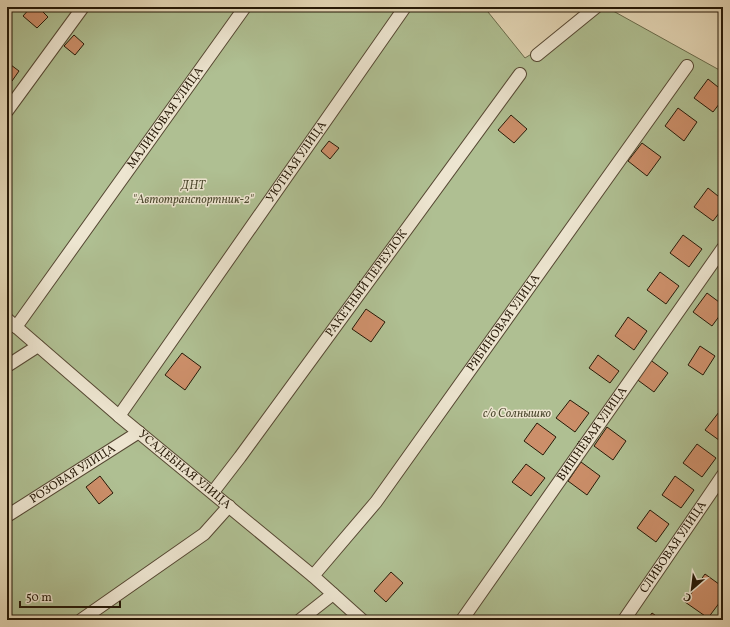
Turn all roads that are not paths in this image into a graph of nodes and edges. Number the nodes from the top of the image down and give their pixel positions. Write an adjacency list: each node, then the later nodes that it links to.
1 (83, 7): 8 (street)
2 (245, 7): 11 (street, МАЛИНОВАЯ УЛИЦА)
3 (405, 7): 14 (street, УЮТНАЯ УЛИЦА)
4 (596, 7): 5 (street)
5 (537, 55)
6 (687, 66): 20 (street, РЯБИНОВАЯ УЛИЦА)
7 (520, 74): 17 (street, РАКЕТНЫЙ ПЕРЕУЛОК)
8 (7, 111)
9 (723, 248): 25 (street, ВИШНЁВАЯ УЛИЦА)
10 (7, 319): 11 (street, УСАДЕБНАЯ УЛИЦА)
11 (16, 327): 12 (street, УСАДЕБНАЯ УЛИЦА)
12 (38, 346): 13 (street); 14 (street, УСАДЕБНАЯ УЛИЦА)
13 (7, 366)
14 (119, 416): 15 (street, УСАДЕБНАЯ УЛИЦА)
15 (139, 432): 17 (street, УСАДЕБНАЯ УЛИЦА); 19 (street, РОЗОВАЯ УЛИЦА)
16 (723, 475): 26 (street, СЛИВОВАЯ УЛИЦА)
17 (213, 492): 18 (street, УСАДЕБНАЯ УЛИЦА)
18 (229, 506): 20 (street, УСАДЕБНАЯ УЛИЦА); 22 (street)
19 (7, 516)
20 (313, 576): 21 (street, УСАДЕБНАЯ УЛИЦА)
21 (333, 594): 23 (street); 24 (street, УСАДЕБНАЯ УЛИЦА)
22 (81, 620)
23 (300, 620)
24 (362, 620)
25 (462, 620)
26 (624, 620)

